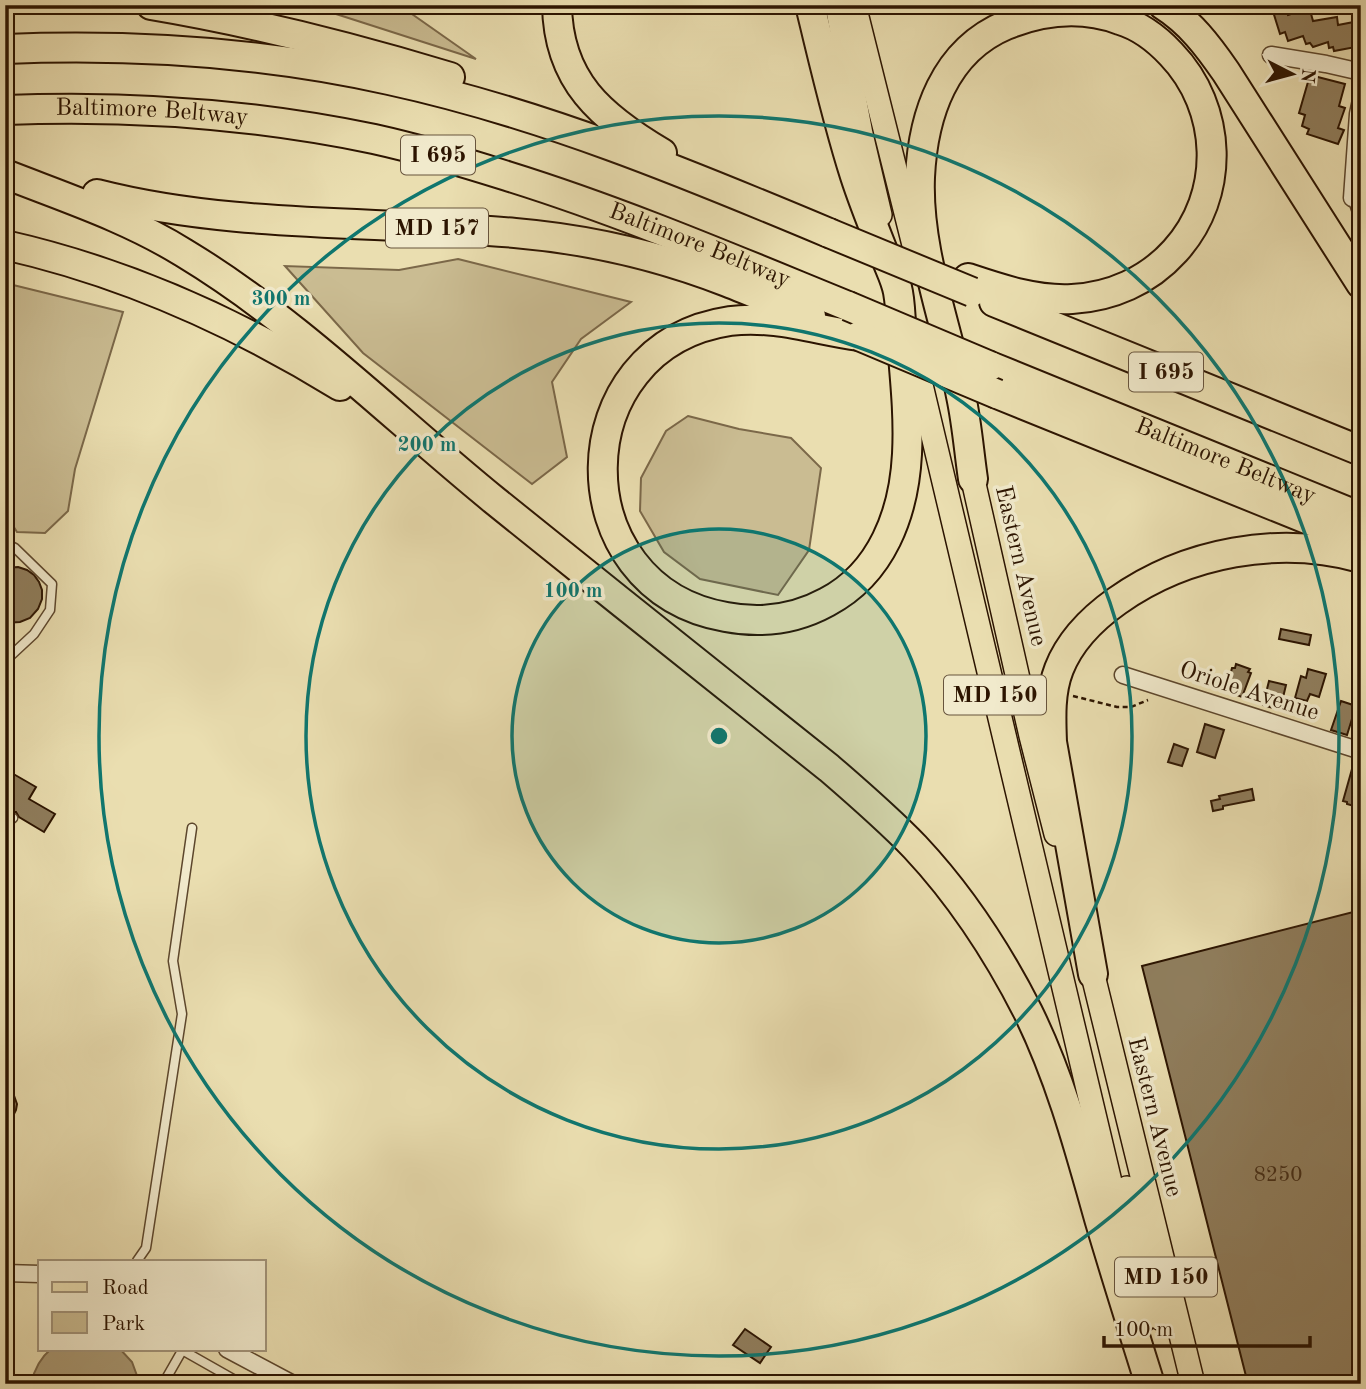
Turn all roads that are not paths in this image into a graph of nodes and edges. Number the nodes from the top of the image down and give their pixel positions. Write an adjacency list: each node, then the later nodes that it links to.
1 (150, 5): 12 (highway)
2 (557, 5): 15 (highway)
3 (810, 5): 21 (highway)
4 (836, 5): 21 (main road, MD 150)
5 (854, 5): 24 (main road, Eastern Avenue / MD 150)
6 (1163, 5): 19 (highway)
7 (5, 49): 12 (highway, I 695)
8 (1271, 55): 9 (street)
9 (1361, 72)
10 (1361, 100): 16 (street)
11 (5, 110): 26 (highway, Baltimore Beltway / I 695, bridge)
12 (583, 136): 15 (highway, I 695)
13 (5, 167): 22 (highway, MD 157)
14 (5, 174): 25 (highway)
15 (721, 188): 20 (highway, I 695, bridge)
16 (1352, 198): 17 (lane)
17 (1361, 224)
18 (5, 245): 25 (highway)
19 (1361, 284)
20 (970, 285): 23 (highway, I 695); 24 (highway)
21 (898, 290): 22 (highway); 36 (main road, MD 150)
22 (859, 336): 27 (highway, MD 157, bridge)
23 (1361, 451)
24 (973, 479): 37 (main road, Eastern Avenue / MD 150)
25 (492, 498): 47 (highway)
26 (1361, 517)
27 (1361, 541)
28 (5, 542): 30 (lane)
29 (1361, 558): 37 (highway)
30 (5, 661)
31 (1123, 675): 32 (street, Oriole Avenue)
32 (1361, 751)
33 (13, 818): 34 (lane)
34 (5, 824)
35 (192, 828): 38 (lane)
36 (1058, 961): 41 (main road); 48 (main road, MD 150)
37 (1093, 974): 41 (main road, Eastern Avenue / MD 150)
38 (138, 1260)
39 (5, 1273): 40 (street)
40 (38, 1274)
41 (1180, 1334): 49 (main road, Eastern Avenue / MD 150)
42 (183, 1350): 44 (lane); 45 (lane)
43 (230, 1350): 46 (street)
44 (163, 1384)
45 (242, 1384)
46 (293, 1384)
47 (1150, 1384)
48 (1158, 1384)
49 (1193, 1384)

